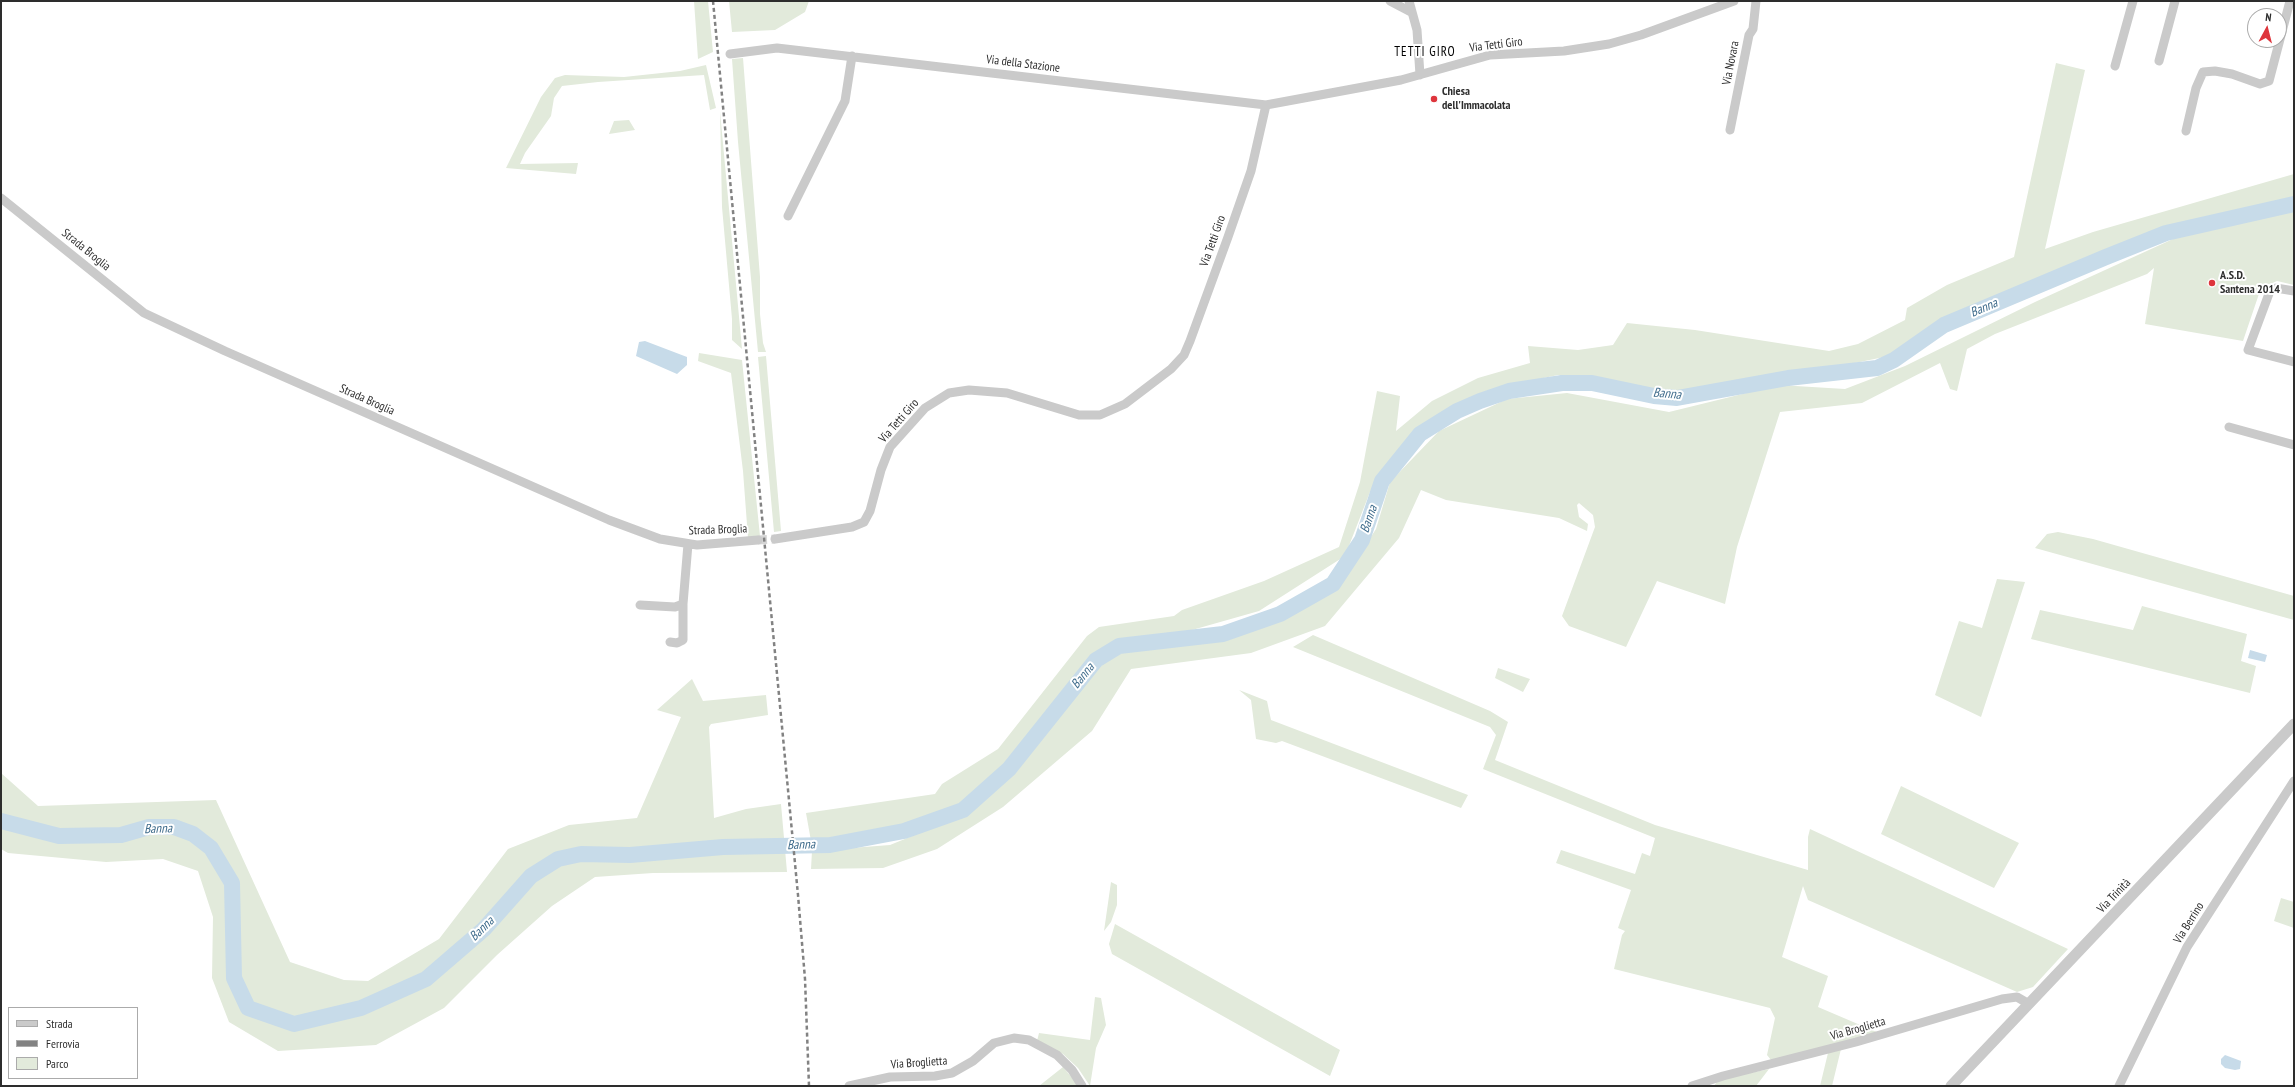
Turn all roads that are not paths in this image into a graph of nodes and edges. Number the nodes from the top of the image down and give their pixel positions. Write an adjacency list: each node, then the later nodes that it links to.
1 (1390, 1): 8 (street)
2 (1408, 1): 8 (street)
3 (1734, 1): 13 (street, Via Tetti Giro)
4 (1756, 1): 15 (street, Via Novara)
5 (2133, 1): 12 (street)
6 (2175, 1): 11 (street)
7 (2290, 1): 16 (street)
8 (1411, 12): 13 (street)
9 (730, 54): 10 (street, Via della Stazione)
10 (852, 56): 14 (street, Via della Stazione); 18 (street)
11 (2159, 61)
12 (2115, 66)
13 (1420, 74): 14 (street, Via Tetti Giro)
14 (1266, 105): 23 (street, Via Tetti Giro)
15 (1730, 130)
16 (2186, 131)
17 (1, 198): 25 (street, Strada Broglia)
18 (788, 216)
19 (2294, 291): 20 (street)
20 (2294, 362)
21 (2229, 427): 22 (street)
22 (2294, 445)
23 (775, 539)
24 (758, 540): 25 (street, Strada Broglia)
25 (688, 544): 26 (street)
26 (683, 604): 27 (street); 28 (street)
27 (640, 605)
28 (670, 642)
29 (2294, 724): 31 (street, Via Trinità)
30 (2294, 781): 36 (street, Via Berrino)
31 (2029, 1004): 34 (street, Via Broglietta); 35 (street, Via Trinità)
32 (849, 1086): 33 (street, Via Broglietta)
33 (1082, 1086)
34 (1692, 1086)
35 (1951, 1086)
36 (2119, 1086)

